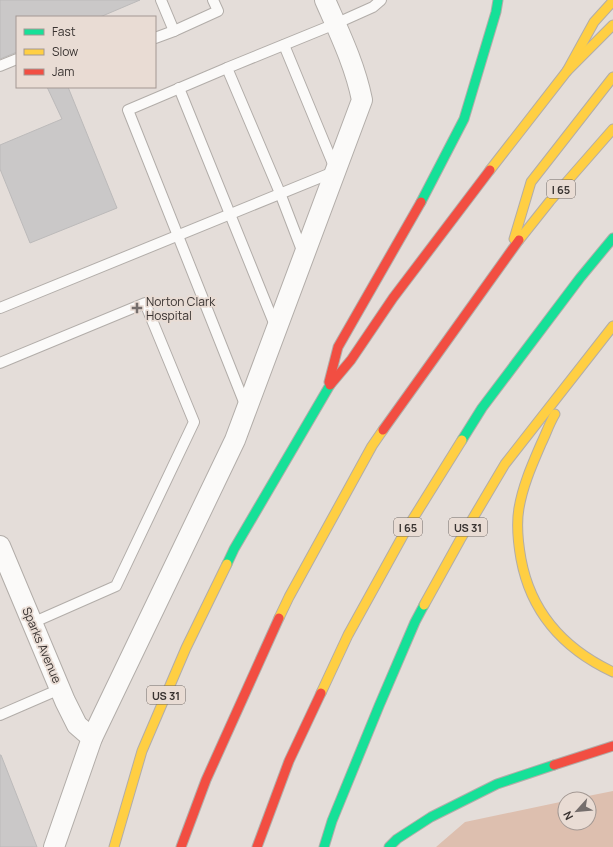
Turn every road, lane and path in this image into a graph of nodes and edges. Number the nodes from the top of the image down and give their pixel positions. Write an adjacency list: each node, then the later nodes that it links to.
1 (162, 0): 9 (lane)
2 (213, 0): 9 (lane)
3 (325, 0): 7 (street)
4 (380, 0): 7 (lane)
5 (498, 0): 31 (main road)
6 (613, 1): 15 (main road)
7 (335, 24): 11 (lane); 19 (street)
8 (613, 25): 15 (main road, US 31)
9 (174, 31): 10 (lane)
10 (156, 38)
11 (284, 45): 14 (lane); 19 (lane)
12 (16, 59): 13 (lane)
13 (0, 66)
14 (227, 68): 17 (lane); 20 (lane)
15 (567, 71): 31 (main road, US 31)
16 (613, 77): 24 (main road)
17 (179, 88): 21 (lane); 22 (lane)
18 (613, 129): 24 (main road, I 65)
19 (336, 171): 20 (lane); 25 (street)
20 (280, 194): 21 (lane); 25 (lane)
21 (229, 214): 22 (lane); 28 (lane)
22 (177, 235): 26 (lane); 32 (lane)
23 (613, 238): 43 (main road, I 65)
24 (511, 250): 42 (main road, I 65)
25 (304, 255): 28 (street)
26 (0, 308)
27 (613, 326): 30 (main road, US 31)
28 (276, 330): 32 (street)
29 (0, 363): 34 (lane)
30 (583, 364): 35 (main road); 44 (main road, US 31)
31 (328, 387): 41 (main road, US 31)
32 (247, 408): 38 (street)
33 (0, 546): 34 (street, Sparks Avenue)
34 (32, 623): 36 (street, Sparks Avenue)
35 (613, 672)
36 (60, 689): 37 (lane); 38 (street, Sparks Avenue)
37 (0, 715)
38 (92, 738): 40 (street)
39 (613, 746): 45 (main road)
40 (54, 847)
41 (114, 847)
42 (181, 847)
43 (257, 847)
44 (324, 847)
45 (389, 847)

